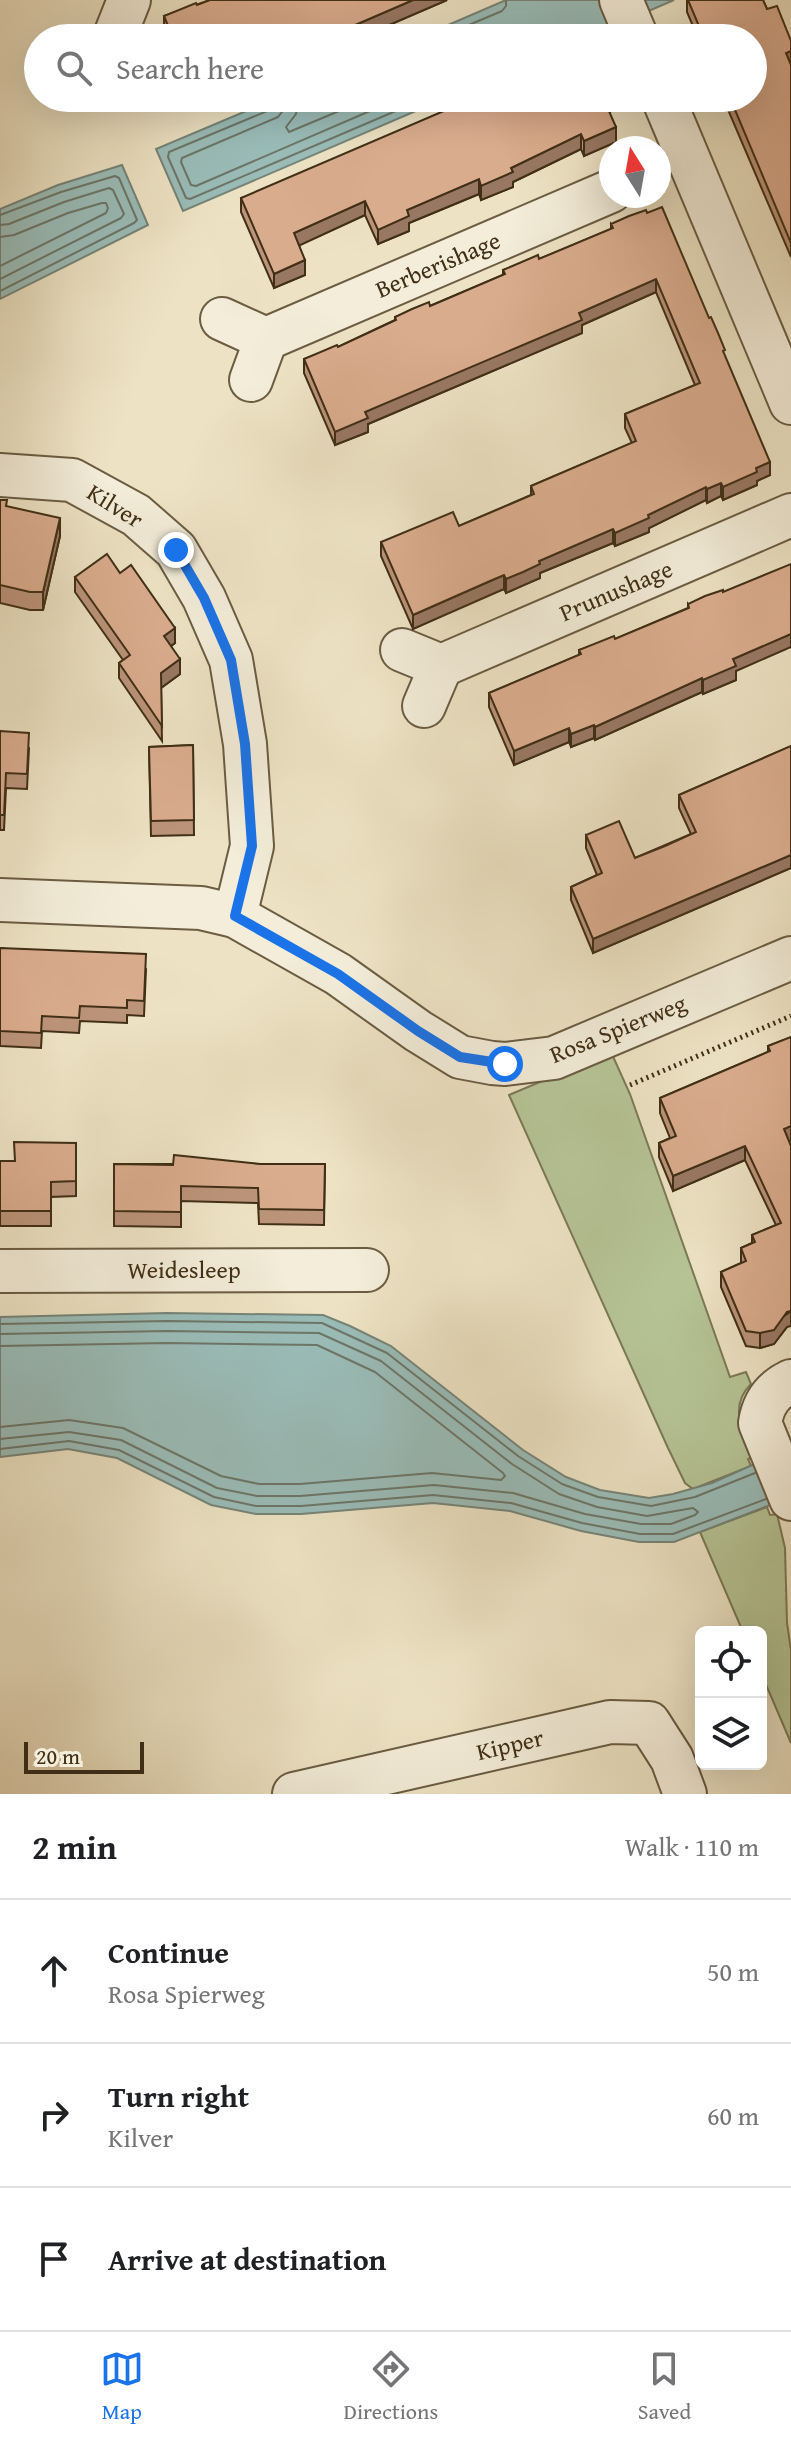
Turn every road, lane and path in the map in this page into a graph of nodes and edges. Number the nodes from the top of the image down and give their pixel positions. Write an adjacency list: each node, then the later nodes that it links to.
1 (129, 0): 2 (street)
2 (120, 24)
3 (665, 112): 4 (street)
4 (674, 164): 9 (street)
5 (599, 196): 7 (street, Berberishage)
6 (222, 319): 7 (street)
7 (266, 339): 8 (street)
8 (251, 380)
9 (791, 403)
10 (0, 475): 16 (street, Kilver)
11 (791, 515): 13 (street, Prunushage)
12 (402, 650): 13 (street)
13 (441, 666): 14 (street)
14 (424, 706)
15 (0, 900): 16 (street, Rosa Spierweg)
16 (235, 916): 17 (street, Rosa Spierweg)
17 (791, 958)
18 (791, 1016): 19 (path)
19 (630, 1085)
20 (367, 1270): 21 (street, Weidesleep)
21 (0, 1271)
22 (791, 1381): 23 (street)
23 (791, 1498)
24 (294, 1794): 25 (street, Kipper)
25 (685, 1794)

